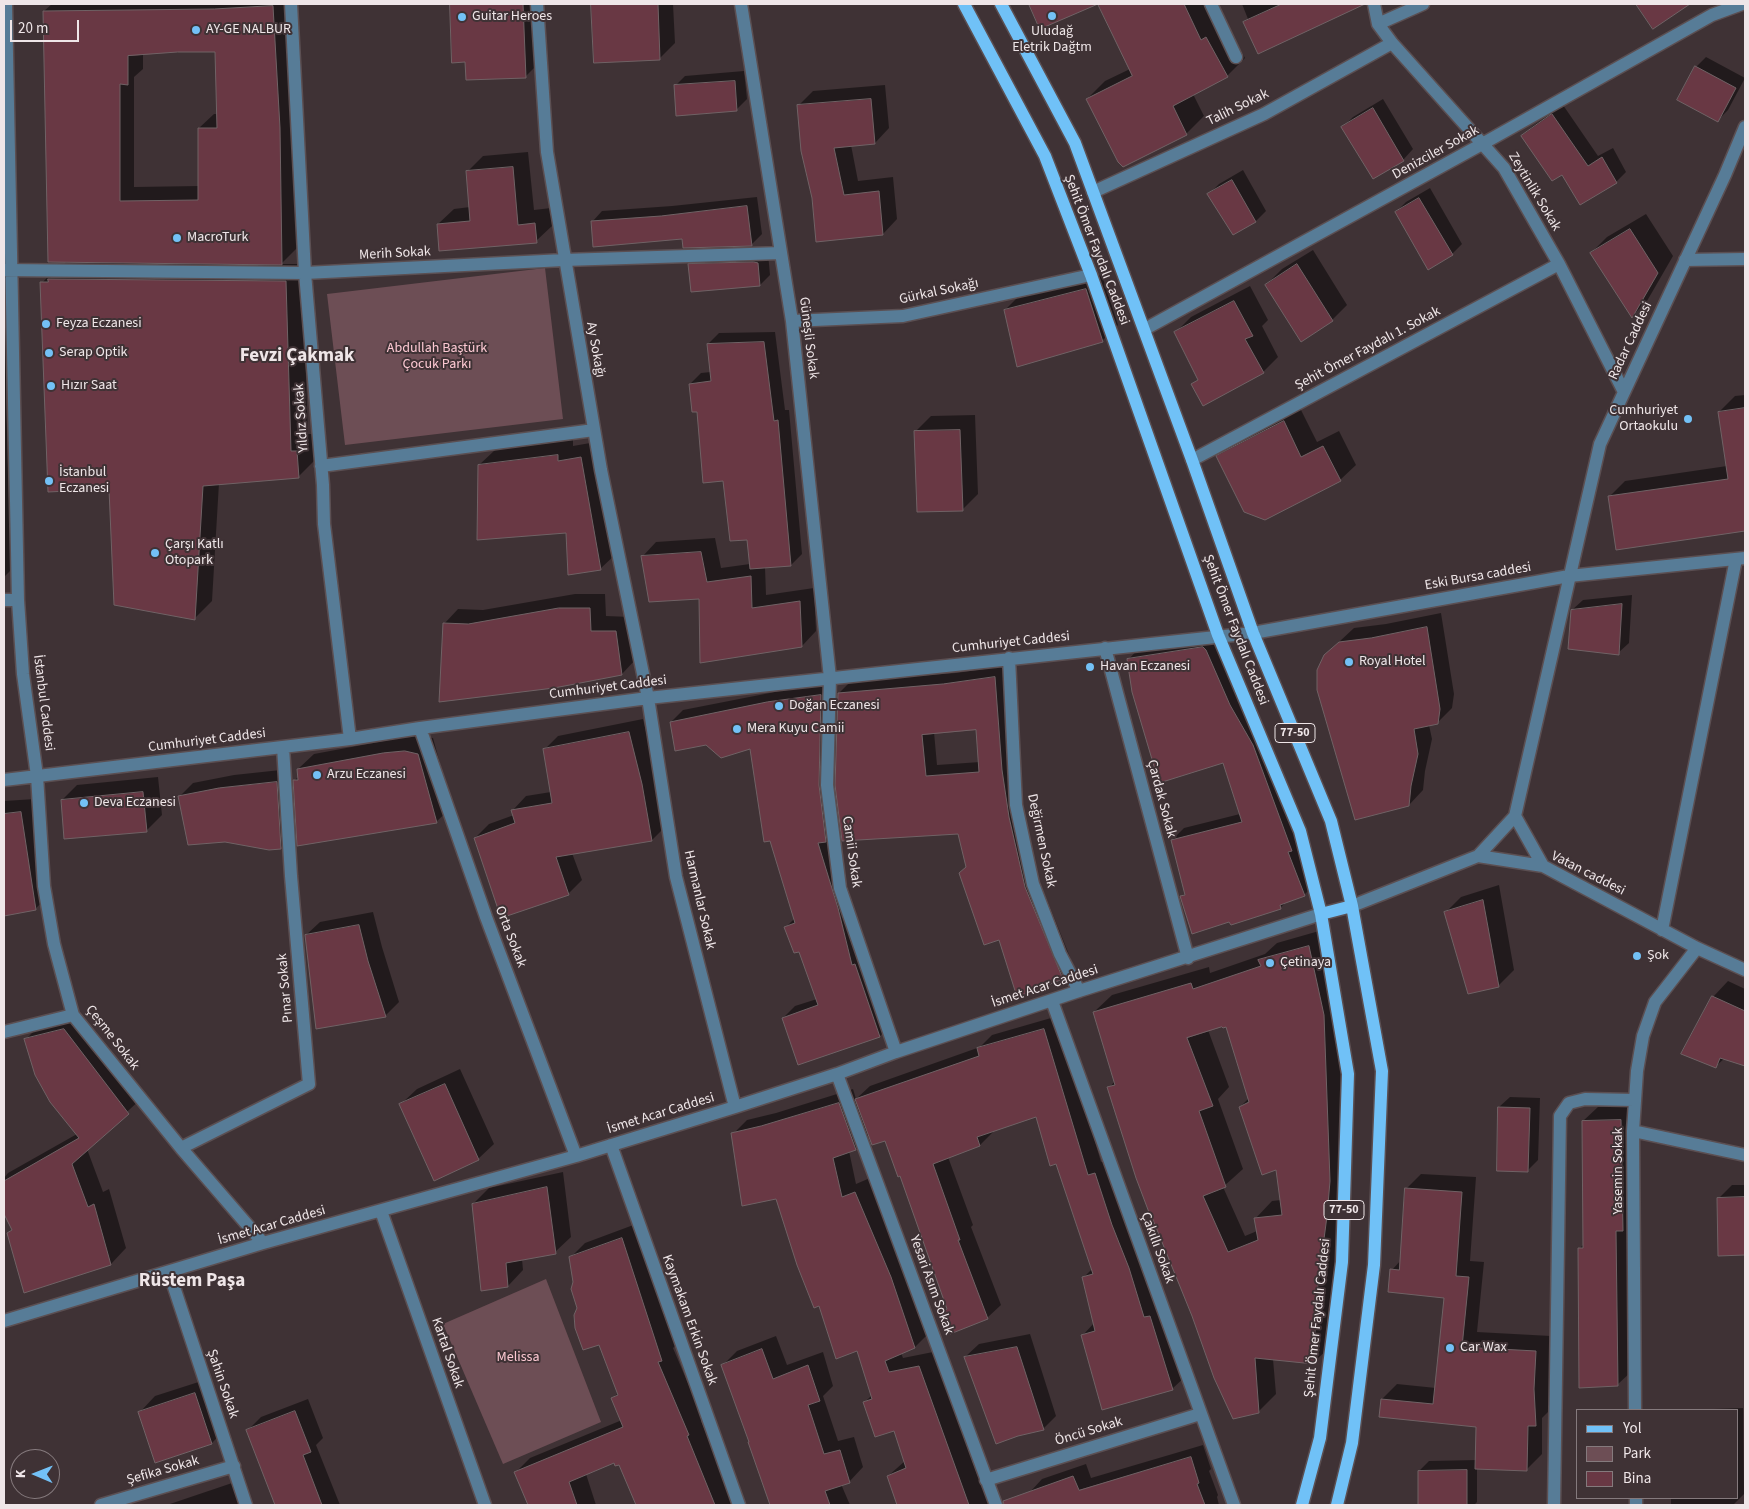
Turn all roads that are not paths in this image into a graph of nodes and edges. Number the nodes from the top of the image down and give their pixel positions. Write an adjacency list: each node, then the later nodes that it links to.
1 (6, 4): 23 (street, İstanbul Caddesi)
2 (291, 4): 24 (street, Yıldız Sokak)
3 (536, 4): 20 (street, Ay Sokağı)
4 (741, 4): 18 (street, Güneşli Sokak)
5 (964, 4): 25 (main road, Şehit Ömer Faydalı Caddesi / 77-50)
6 (1001, 4): 17 (main road, Şehit Ömer Faydalı Caddesi / 77-50)
7 (1212, 4): 13 (street)
8 (1374, 4): 11 (street, Zeytinlik Sokak)
9 (1423, 4): 11 (street)
10 (1742, 4): 16 (street, Denizciler Sokak)
11 (1378, 24): 12 (street, Zeytinlik Sokak)
12 (1392, 43): 16 (street, Zeytinlik Sokak); 17 (street, Talih Sokak)
13 (1236, 56)
14 (1745, 126): 15 (street, Radar Caddesi)
15 (1742, 141): 21 (street, Radar Caddesi)
16 (1484, 143): 22 (street, Zeytinlik Sokak); 27 (street, Denizciler Sokak)
17 (1093, 192): 27 (main road, Şehit Ömer Faydalı Caddesi / 77-50)
18 (780, 253): 20 (street, Merih Sokak); 26 (street, Güneşli Sokak)
19 (1745, 259): 21 (street)
20 (564, 260): 24 (street, Merih Sokak); 29 (street, Ay Sokağı)
21 (1685, 260): 28 (street, Radar Caddesi)
22 (1559, 264): 28 (street, Zeytinlik Sokak); 30 (street, Şehit Ömer Faydalı 1. Sokak)
23 (8, 270): 24 (street, Merih Sokak); 35 (street, İstanbul Caddesi)
24 (305, 273): 31 (street, Yıldız Sokak)
25 (1090, 275): 26 (street, Gürkal Sokağı); 37 (main road, Şehit Ömer Faydalı Caddesi / 77-50)
26 (792, 321): 40 (street, Güneşli Sokak)
27 (1145, 330): 30 (main road, Şehit Ömer Faydalı Caddesi / 77-50)
28 (1624, 392): 33 (street, Radar Caddesi)
29 (594, 430): 31 (street); 41 (street, Ay Sokağı)
30 (1192, 460): 36 (main road, Şehit Ömer Faydalı Caddesi / 77-50)
31 (320, 466): 43 (street, Yıldız Sokak)
32 (1741, 558): 33 (street, Eski Bursa caddesi); 52 (street)
33 (1569, 576): 36 (street, Eski Bursa caddesi); 47 (street, Radar Caddesi)
34 (4, 600): 35 (street)
35 (18, 600): 45 (street, İstanbul Caddesi)
36 (1253, 632): 37 (street, Eski Bursa caddesi); 50 (main road, Şehit Ömer Faydalı Caddesi / 77-50)
37 (1218, 635): 38 (street, Cumhuriyet Caddesi); 51 (main road, Şehit Ömer Faydalı Caddesi / 77-50)
38 (1105, 648): 39 (street, Cumhuriyet Caddesi); 54 (street, Çardak Sokak)
39 (1009, 658): 40 (street, Cumhuriyet Caddesi); 56 (street, Değirmen Sokak)
40 (830, 678): 41 (street, Cumhuriyet Caddesi); 60 (street, Camii Sokak)
41 (648, 698): 42 (street, Cumhuriyet Caddesi); 63 (street, Harmanlar Sokak)
42 (420, 728): 43 (street, Cumhuriyet Caddesi); 68 (street, Orta Sokak)
43 (350, 739): 44 (street, Cumhuriyet Caddesi)
44 (283, 747): 45 (street, Cumhuriyet Caddesi); 66 (street, Pınar Sokak)
45 (38, 776): 46 (street, Cumhuriyet Caddesi); 58 (street, Çeşme Sokak)
46 (4, 780)
47 (1515, 816): 48 (street); 49 (street)
48 (1478, 856): 49 (street, Vatan caddesi); 50 (street)
49 (1543, 866): 52 (street, Vatan caddesi)
50 (1352, 906): 51 (main road); 84 (main road, Şehit Ömer Faydalı Caddesi / 77-50)
51 (1321, 914): 54 (street, İsmet Acar Caddesi); 83 (main road, Şehit Ömer Faydalı Caddesi / 77-50)
52 (1662, 930): 53 (street, Vatan caddesi)
53 (1697, 948): 55 (street, Vatan caddesi); 62 (street, Yasemin Sokak)
54 (1188, 958): 56 (street, İsmet Acar Caddesi)
55 (1745, 970)
56 (1079, 991): 57 (street, İsmet Acar Caddesi)
57 (1052, 1001): 60 (street, İsmet Acar Caddesi); 74 (street, Çakıllı Sokak)
58 (73, 1015): 59 (street); 66 (street, Çeşme Sokak)
59 (4, 1032)
60 (896, 1052): 61 (street, İsmet Acar Caddesi)
61 (838, 1074): 63 (street, İsmet Acar Caddesi); 76 (street, Yesari Asım Sokak)
62 (1634, 1100): 64 (street, Yasemin Sokak); 85 (street)
63 (735, 1107): 65 (street, İsmet Acar Caddesi)
64 (1633, 1131): 67 (street); 73 (street, Yasemin Sokak)
65 (611, 1144): 68 (street, İsmet Acar Caddesi); 80 (street, Kaymakam Erkin Sokak)
66 (181, 1148): 70 (street, Çeşme Sokak)
67 (1745, 1155)
68 (576, 1156): 69 (street, İsmet Acar Caddesi)
69 (381, 1211): 70 (street, İsmet Acar Caddesi); 79 (street, Kartal Sokak)
70 (263, 1243): 71 (street, İsmet Acar Caddesi)
71 (169, 1272): 72 (street, İsmet Acar Caddesi); 75 (street, Şahin Sokak)
72 (4, 1321)
73 (1635, 1409)
74 (1200, 1414): 76 (street, Öncü Sokak); 82 (street, Çakıllı Sokak)
75 (234, 1466): 77 (street, Şefika Sokak); 78 (street, Şahin Sokak)
76 (986, 1480): 81 (street, Yesari Asım Sokak)
77 (101, 1505)
78 (246, 1505)
79 (484, 1505)
80 (739, 1505)
81 (996, 1505)
82 (1234, 1505)
83 (1302, 1505)
84 (1337, 1505)
85 (1554, 1505)

